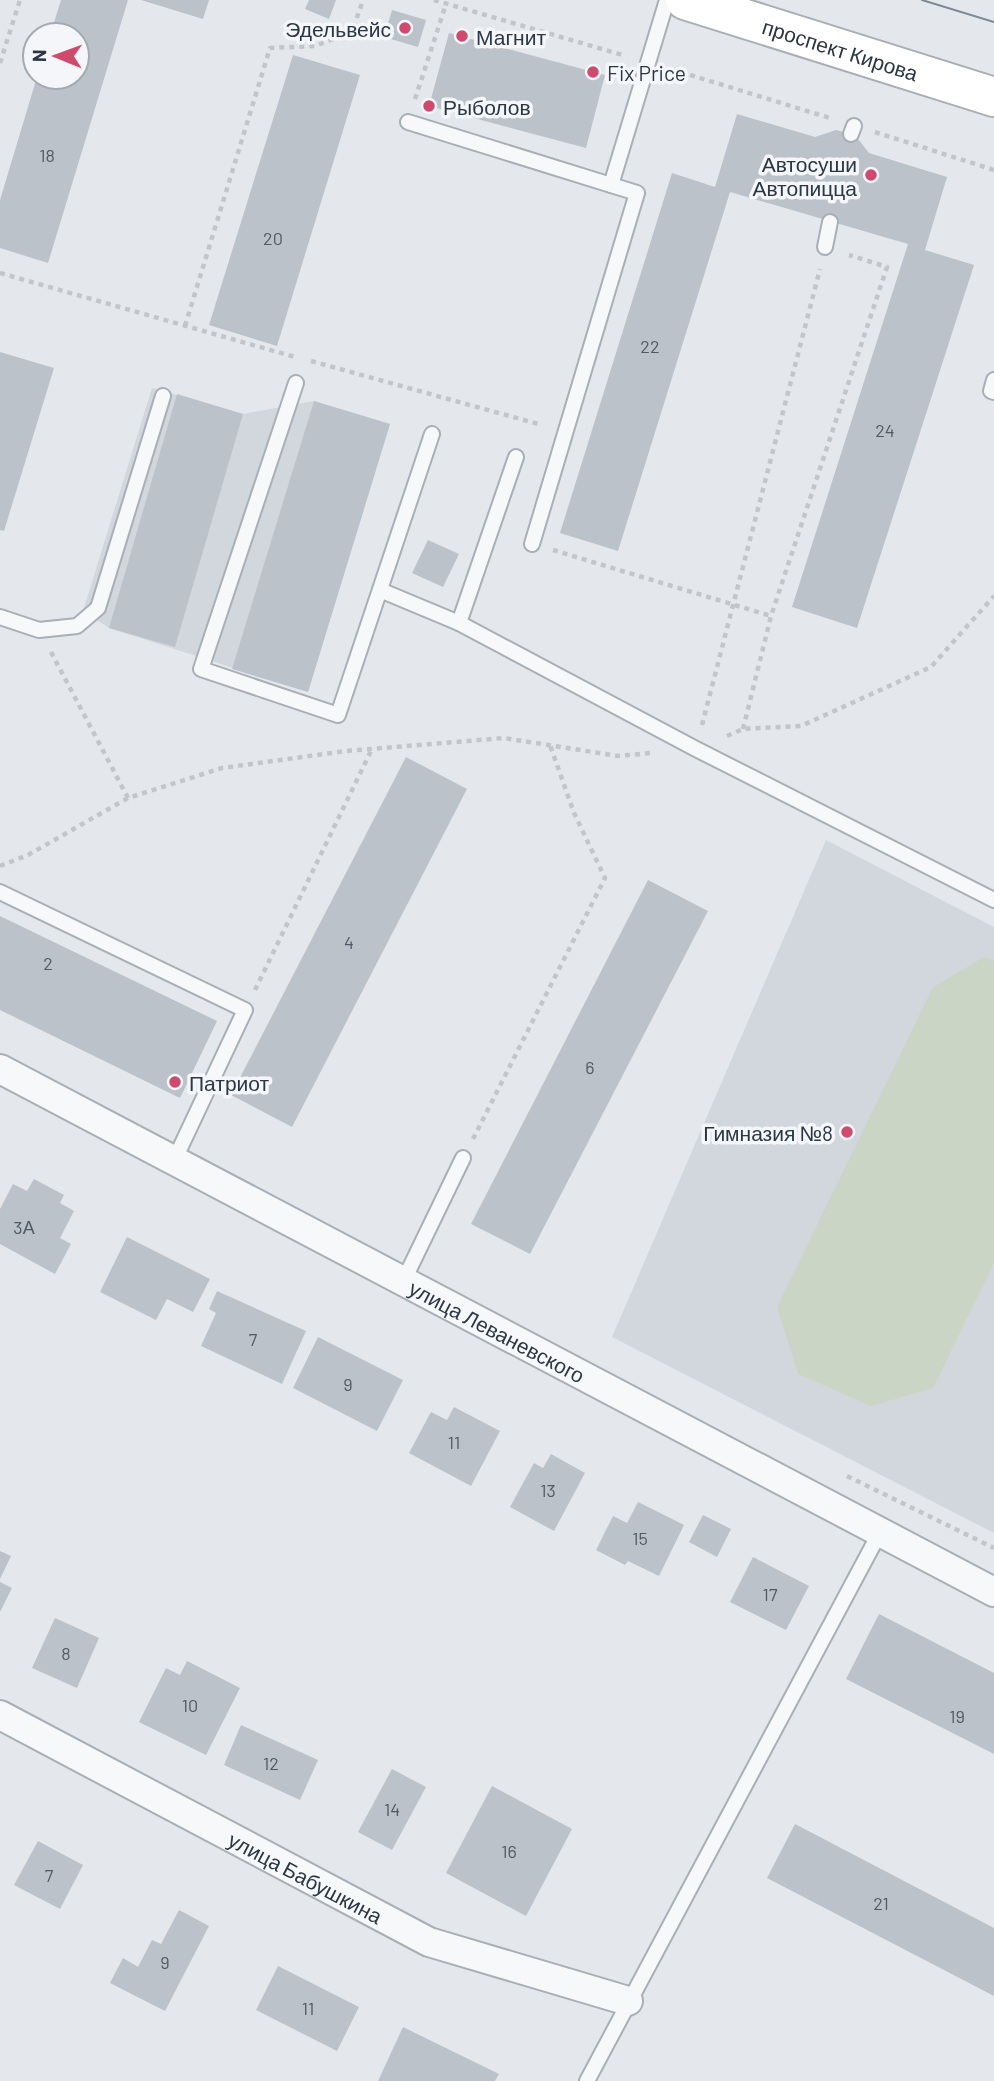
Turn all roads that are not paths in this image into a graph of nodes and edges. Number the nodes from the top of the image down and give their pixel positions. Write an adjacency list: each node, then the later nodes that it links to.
1 (667, 0): 5 (lane)
2 (685, 0): 3 (main road, проспект Кирова)
3 (994, 97)
4 (408, 122): 5 (lane)
5 (611, 185): 14 (lane)
6 (830, 222): 7 (lane)
7 (825, 247)
8 (994, 380): 10 (lane)
9 (296, 383): 15 (lane)
10 (994, 392)
11 (163, 396): 16 (lane)
12 (432, 434): 15 (lane)
13 (516, 457): 17 (lane)
14 (532, 544)
15 (380, 590): 17 (lane)
16 (0, 617)
17 (459, 623): 19 (lane)
18 (0, 892): 22 (lane)
19 (994, 900)
20 (0, 1069): 22 (street, улица Леваневского)
21 (463, 1158): 23 (lane)
22 (173, 1161): 23 (street, улица Леваневского)
23 (403, 1282): 24 (street, улица Леваневского)
24 (879, 1534): 25 (street, улица Леваневского); 27 (lane)
25 (994, 1592)
26 (0, 1715): 27 (street, улица Бабушкина)
27 (628, 2001): 28 (lane)
28 (587, 2081)

